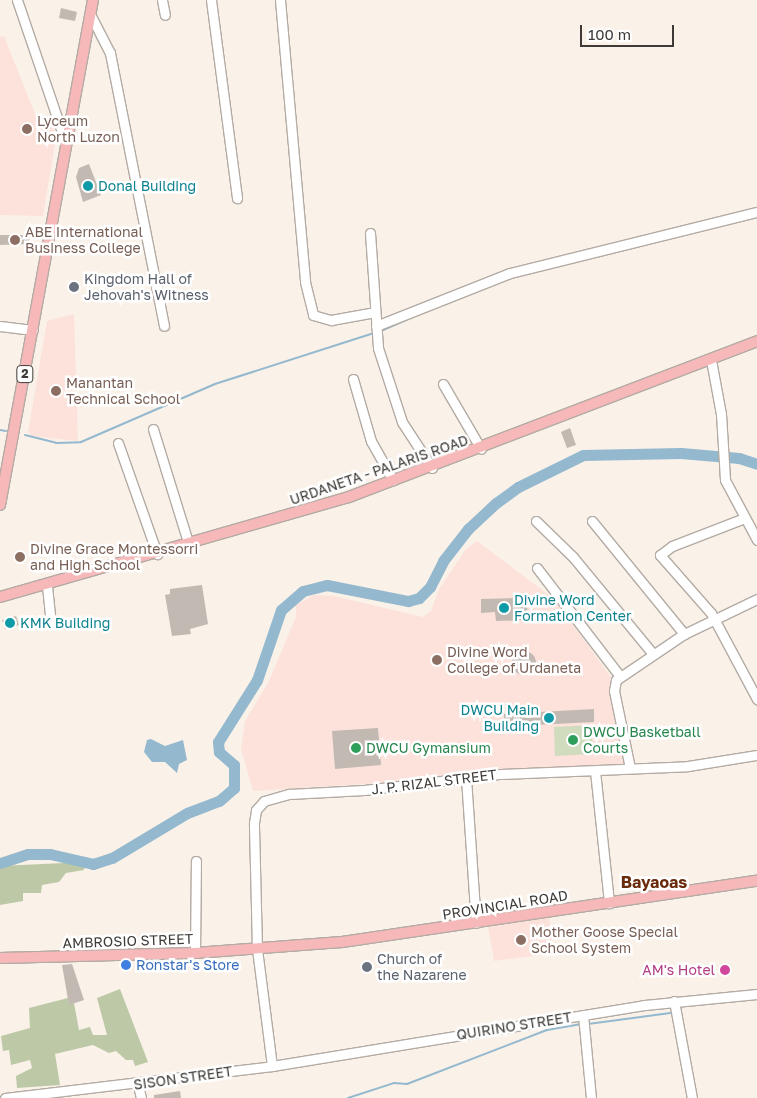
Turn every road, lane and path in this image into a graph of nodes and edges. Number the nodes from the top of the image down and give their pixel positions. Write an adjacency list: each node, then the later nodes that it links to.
1 (17, 0): 8 (street)
2 (93, 0): 6 (main road, 2)
3 (162, 0): 7 (street)
4 (211, 0): 9 (street)
5 (280, 0): 12 (street)
6 (90, 14): 8 (main road, 2); 14 (street)
7 (165, 15)
8 (66, 144): 16 (main road, 2)
9 (237, 198)
10 (757, 212): 15 (street)
11 (370, 233): 12 (street)
12 (375, 312): 15 (street)
13 (0, 326): 16 (street)
14 (164, 326)
15 (376, 328): 24 (street)
16 (33, 330): 26 (main road, 2)
17 (757, 341): 18 (main road, URDANETA - PALARIS ROAD)
18 (711, 360): 23 (main road, URDANETA - PALARIS ROAD); 27 (street)
19 (353, 380): 25 (street)
20 (443, 384): 23 (street)
21 (153, 429): 31 (street)
22 (118, 443): 32 (street)
23 (481, 449): 24 (main road, URDANETA - PALARIS ROAD)
24 (432, 468): 25 (main road, URDANETA - PALARIS ROAD)
25 (393, 480): 31 (main road, URDANETA - PALARIS ROAD)
26 (0, 505)
27 (742, 519): 30 (street); 37 (street)
28 (536, 520): 40 (street)
29 (592, 521): 39 (street)
30 (757, 540)
31 (189, 545): 32 (main road, URDANETA - PALARIS ROAD)
32 (157, 554): 34 (main road, URDANETA - PALARIS ROAD)
33 (537, 568): 41 (street)
34 (48, 586): 35 (main road, URDANETA - PALARIS ROAD); 38 (street)
35 (0, 597)
36 (757, 599): 37 (street)
37 (714, 618): 39 (street); 42 (street)
38 (51, 623)
39 (684, 634): 40 (street)
40 (652, 653): 41 (street)
41 (620, 676): 44 (street)
42 (757, 699)
43 (757, 755): 44 (street, J. P. RIZAL STREET)
44 (630, 768): 45 (street, J. P. RIZAL STREET)
45 (595, 771): 46 (street, J. P. RIZAL STREET); 49 (street)
46 (466, 778): 50 (street); 51 (street, J. P. RIZAL STREET)
47 (196, 861): 52 (street)
48 (757, 881): 49 (main road, PROVINCIAL ROAD)
49 (609, 903): 50 (main road, PROVINCIAL ROAD)
50 (476, 924): 51 (main road, PROVINCIAL ROAD)
51 (257, 949): 52 (main road, AMBROSIO STREET); 57 (street)
52 (195, 953): 53 (main road, AMBROSIO STREET)
53 (0, 958)
54 (757, 994): 55 (street, QUIRINO STREET)
55 (674, 1001): 56 (street, QUIRINO STREET); 62 (street)
56 (584, 1015): 57 (street, QUIRINO STREET); 61 (street)
57 (272, 1066): 58 (street, SISON STREET)
58 (138, 1084): 59 (street, SISON STREET); 60 (street)
59 (5, 1098)
60 (141, 1098)
61 (590, 1098)
62 (692, 1098)

